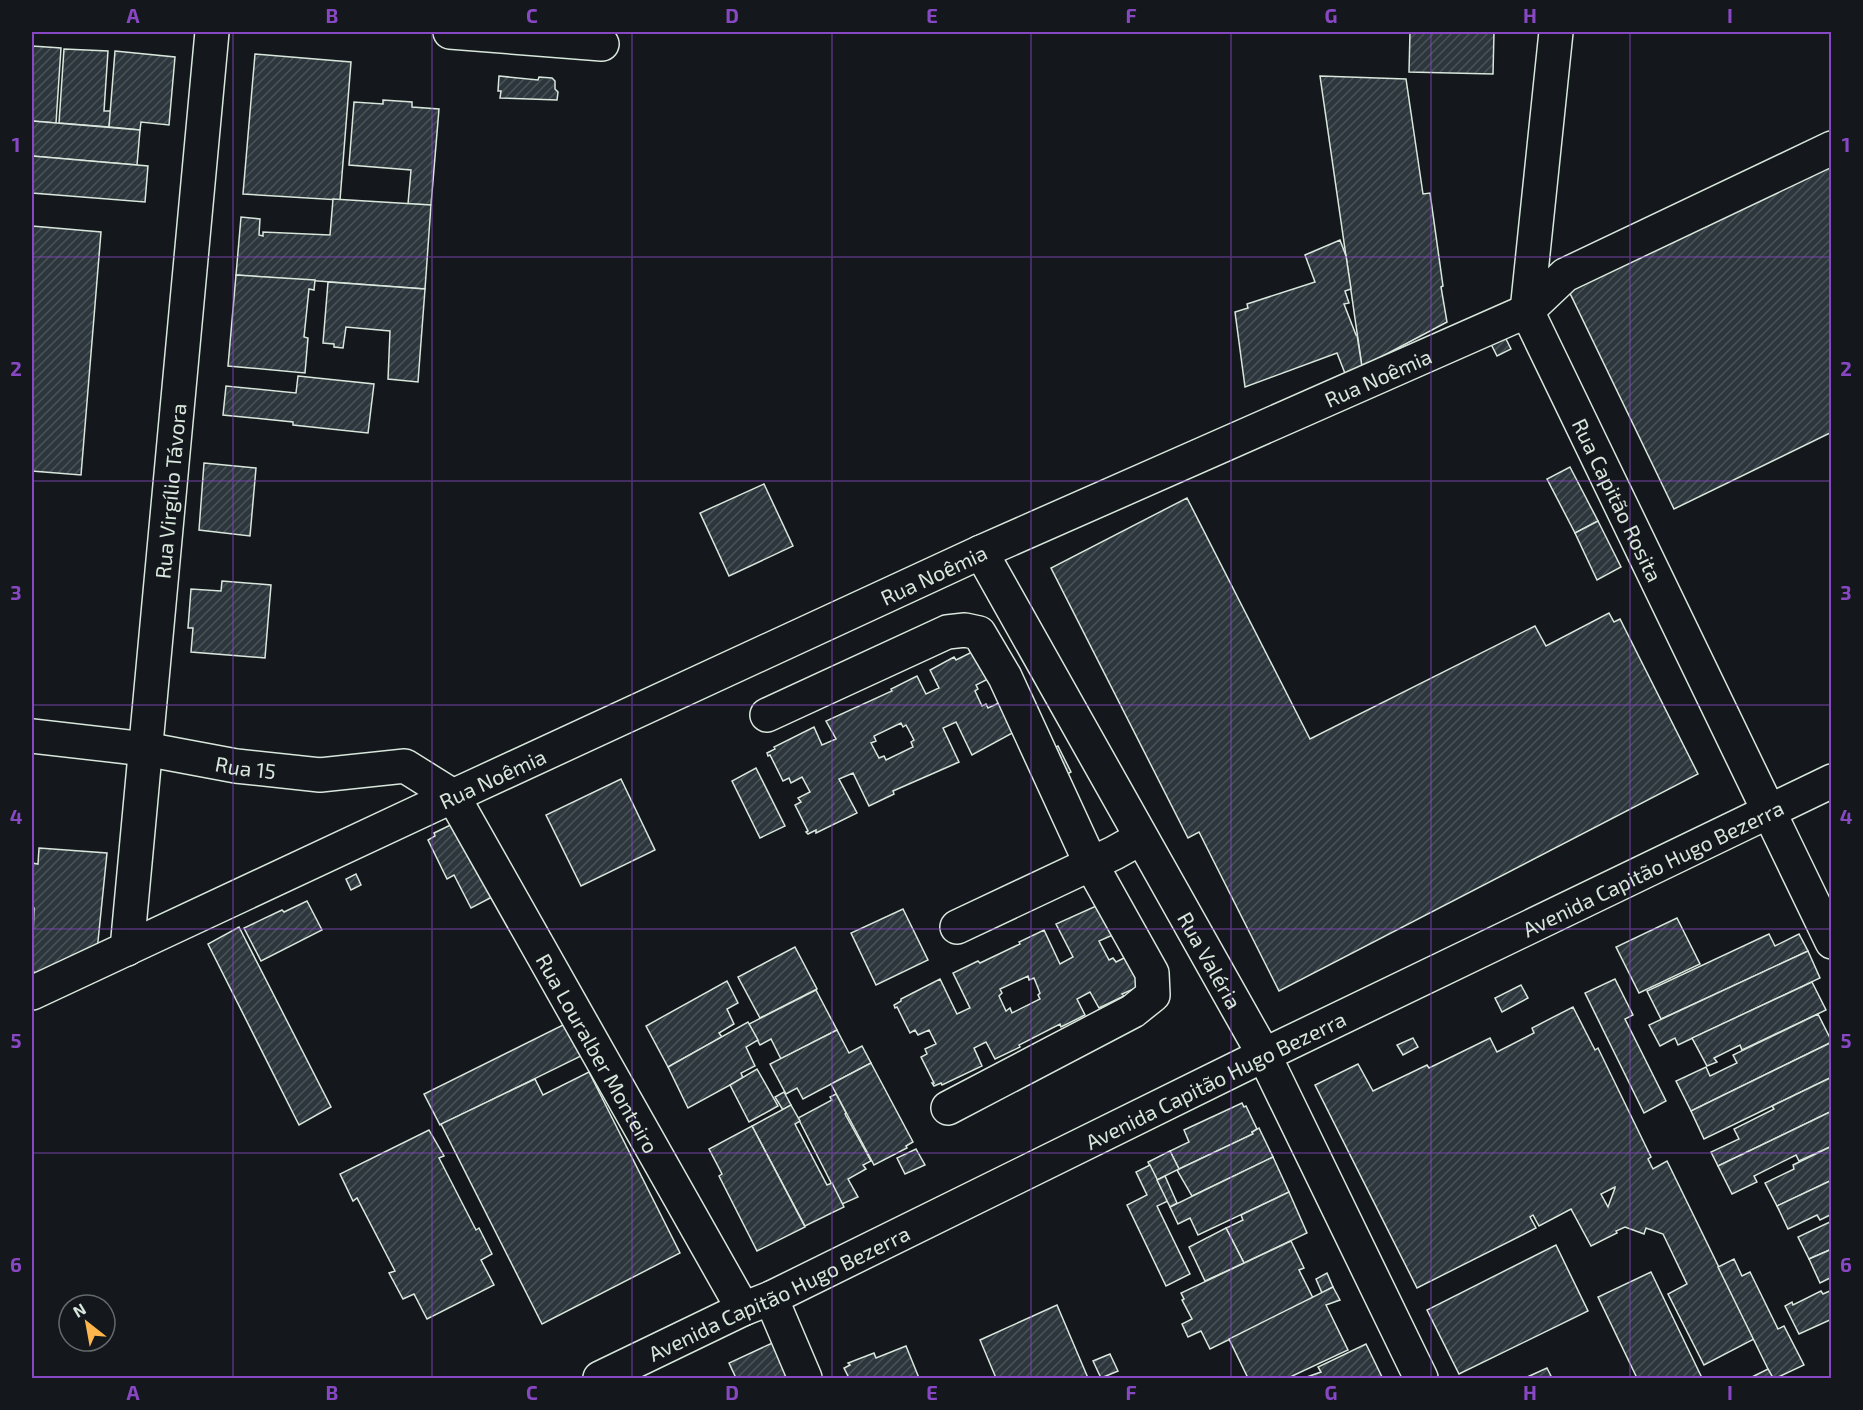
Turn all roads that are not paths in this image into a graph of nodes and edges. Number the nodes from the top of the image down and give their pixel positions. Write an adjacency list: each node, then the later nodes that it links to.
1 (212, 32): 10 (street, Rua Virgílio Távora)
2 (450, 32): 4 (street)
3 (1556, 32): 6 (street)
4 (602, 44)
5 (1832, 148): 6 (street, Rua Noêmia)
6 (1527, 311): 7 (street, Rua Noêmia); 13 (street, Rua Capitão Rosita)
7 (981, 552): 12 (street, Rua Noêmia); 14 (street, Rua Valéria)
8 (767, 715): 15 (street)
9 (32, 736): 10 (street, Rua 15)
10 (145, 749): 12 (street, Rua 15); 18 (street, Rua Virgílio Távora)
11 (1832, 781): 13 (street, Avenida Capitão Hugo Bezerra)
12 (453, 796): 18 (street, Rua Noêmia); 22 (street, Rua Louralber Monteiro)
13 (1769, 810): 17 (street, Rua Capitão Rosita); 20 (street, Avenida Capitão Hugo Bezerra)
14 (1141, 838): 15 (street); 20 (street, Rua Valéria)
15 (1090, 864): 16 (street); 21 (street)
16 (957, 927)
17 (1832, 942)
18 (127, 949): 19 (street, Rua Noêmia)
19 (32, 993)
20 (1264, 1055): 22 (street, Avenida Capitão Hugo Bezerra); 25 (street, Rua Valéria)
21 (948, 1108)
22 (757, 1303): 23 (street, Avenida Capitão Hugo Bezerra); 24 (street, Rua Louralber Monteiro)
23 (600, 1378)
24 (806, 1378)
25 (1421, 1378)

